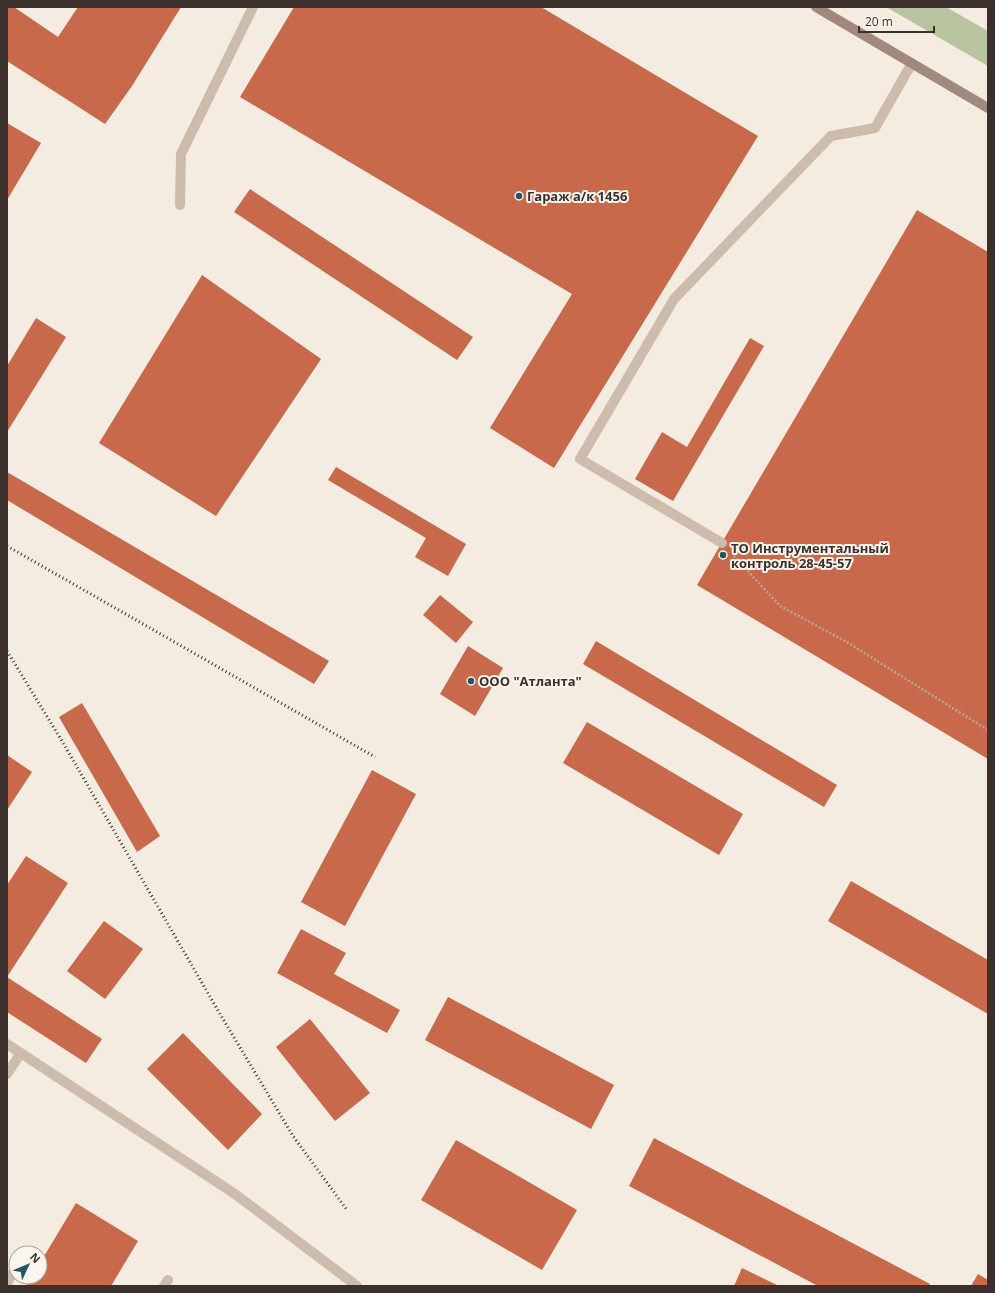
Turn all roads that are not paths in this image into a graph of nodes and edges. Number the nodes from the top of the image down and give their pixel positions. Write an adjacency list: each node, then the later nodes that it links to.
1 (253, 7): 5 (lane)
2 (816, 7): 3 (street)
3 (912, 63): 4 (street); 6 (lane)
4 (988, 108)
5 (180, 205)
6 (722, 543)
7 (7, 1044): 8 (lane)
8 (21, 1053): 9 (lane); 10 (lane)
9 (7, 1074)
10 (357, 1286)

